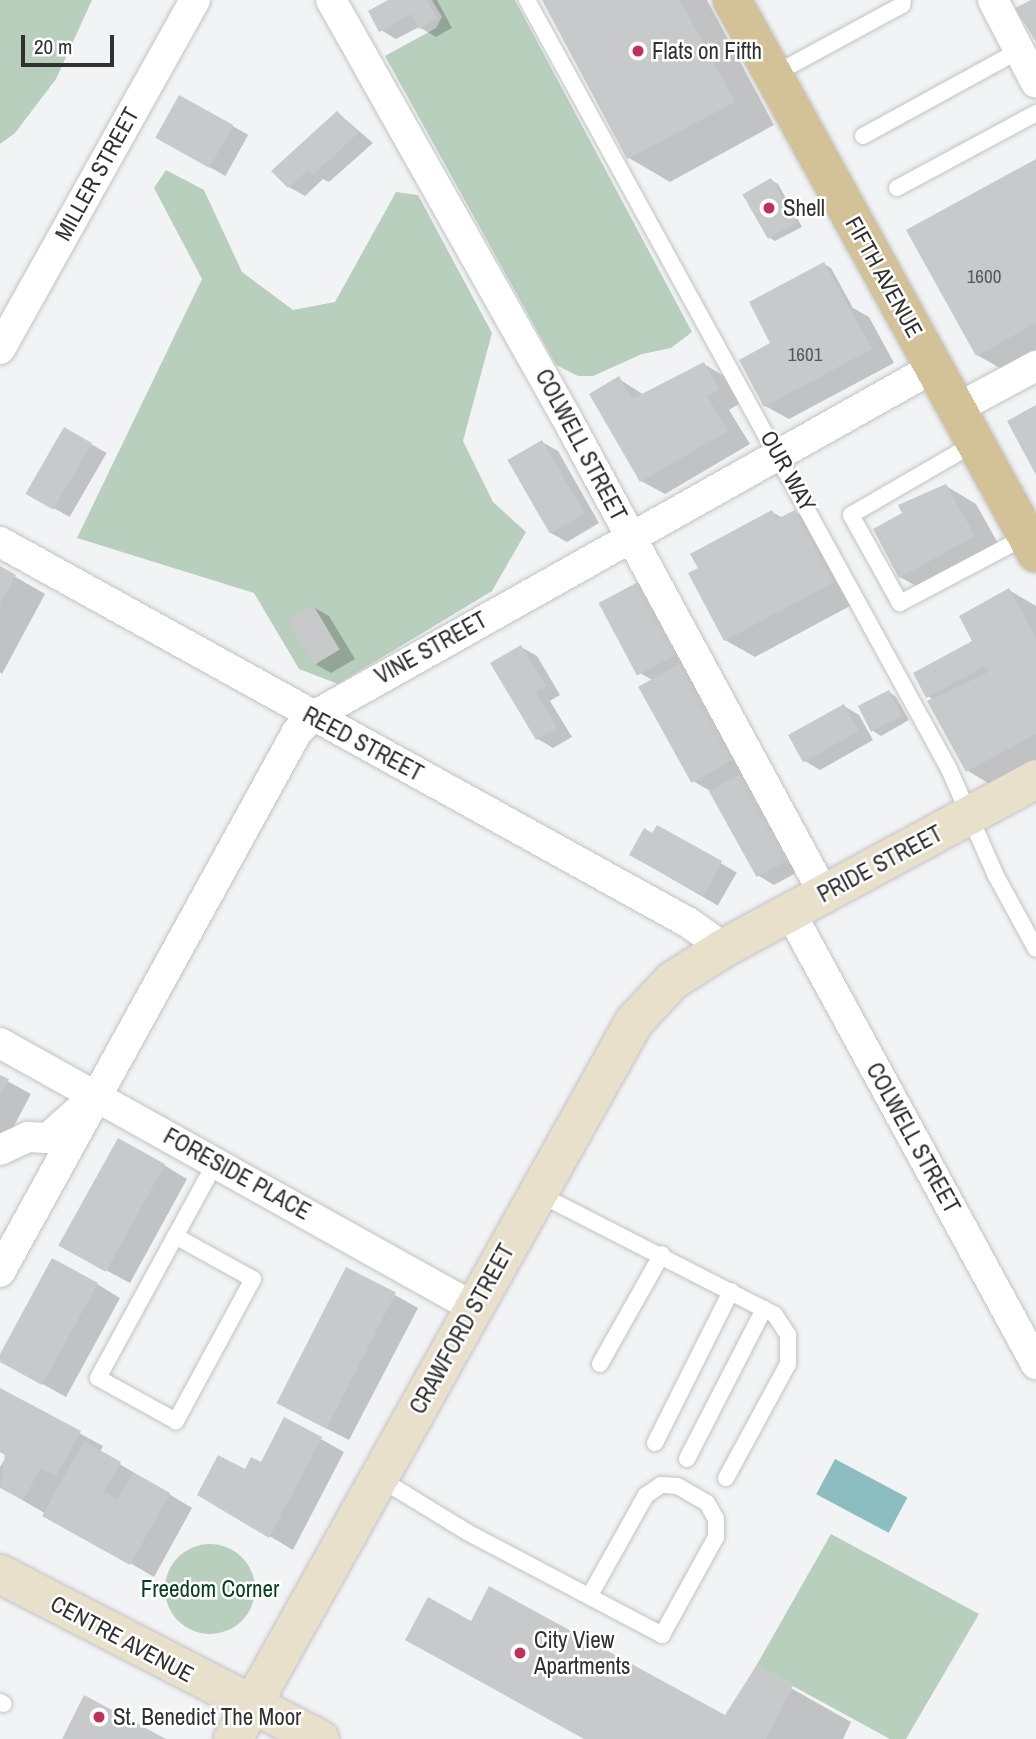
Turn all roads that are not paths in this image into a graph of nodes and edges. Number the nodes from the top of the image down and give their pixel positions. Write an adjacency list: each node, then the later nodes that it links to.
1 (195, 0): 13 (street, MILLER STREET)
2 (331, 0): 19 (street, COLWELL STREET)
3 (527, 0): 18 (lane, OUR WAY)
4 (732, 0): 8 (main road, FIFTH AVENUE)
5 (902, 0): 8 (lane)
6 (993, 0): 7 (street)
7 (1020, 50): 9 (street); 11 (lane)
8 (774, 75): 15 (main road, FIFTH AVENUE)
9 (1036, 83)
10 (1036, 113): 12 (lane)
11 (863, 136)
12 (898, 188)
13 (0, 349)
14 (1036, 366): 16 (street)
15 (933, 368): 16 (main road, FIFTH AVENUE); 18 (street, VINE STREET)
16 (956, 409): 17 (main road, FIFTH AVENUE)
17 (975, 443): 21 (main road, FIFTH AVENUE); 21 (lane)
18 (779, 454): 19 (street, VINE STREET); 24 (lane, OUR WAY)
19 (630, 537): 22 (street, VINE STREET); 25 (street, COLWELL STREET)
20 (0, 542): 22 (street, REED STREET)
21 (1031, 545)
22 (312, 717): 27 (street, REED STREET); 30 (street, VINE STREET)
23 (1036, 779): 24 (street, PRIDE STREET)
24 (970, 815): 25 (street, PRIDE STREET); 28 (lane, OUR WAY)
25 (824, 894): 26 (street, PRIDE STREET)
26 (790, 912): 27 (street, PRIDE STREET); 42 (street, COLWELL STREET)
27 (724, 948): 34 (street, CRAWFORD STREET)
28 (1036, 949)
29 (0, 1043): 30 (street, FORESIDE PLACE)
30 (96, 1095): 31 (street); 32 (street, FORESIDE PLACE); 33 (street, VINE STREET)
31 (3, 1147): 33 (street)
32 (217, 1161): 35 (lane); 39 (street, FORESIDE PLACE)
33 (54, 1176): 37 (street, VINE STREET)
34 (537, 1193): 36 (lane); 39 (street, CRAWFORD STREET)
35 (176, 1236): 35 (lane)
36 (662, 1254): 38 (lane); 41 (lane)
37 (0, 1272)
38 (731, 1291): 40 (lane); 43 (lane)
39 (473, 1307): 45 (street, CRAWFORD STREET)
40 (764, 1309): 44 (lane); 46 (lane)
41 (600, 1364)
42 (1036, 1364)
43 (655, 1443)
44 (687, 1459)
45 (379, 1478): 48 (lane); 49 (street, CRAWFORD STREET)
46 (726, 1478)
47 (0, 1574): 49 (street, CENTRE AVENUE)
48 (590, 1595): 48 (lane)
49 (242, 1723): 50 (street, CENTRE AVENUE)
50 (320, 1739)

